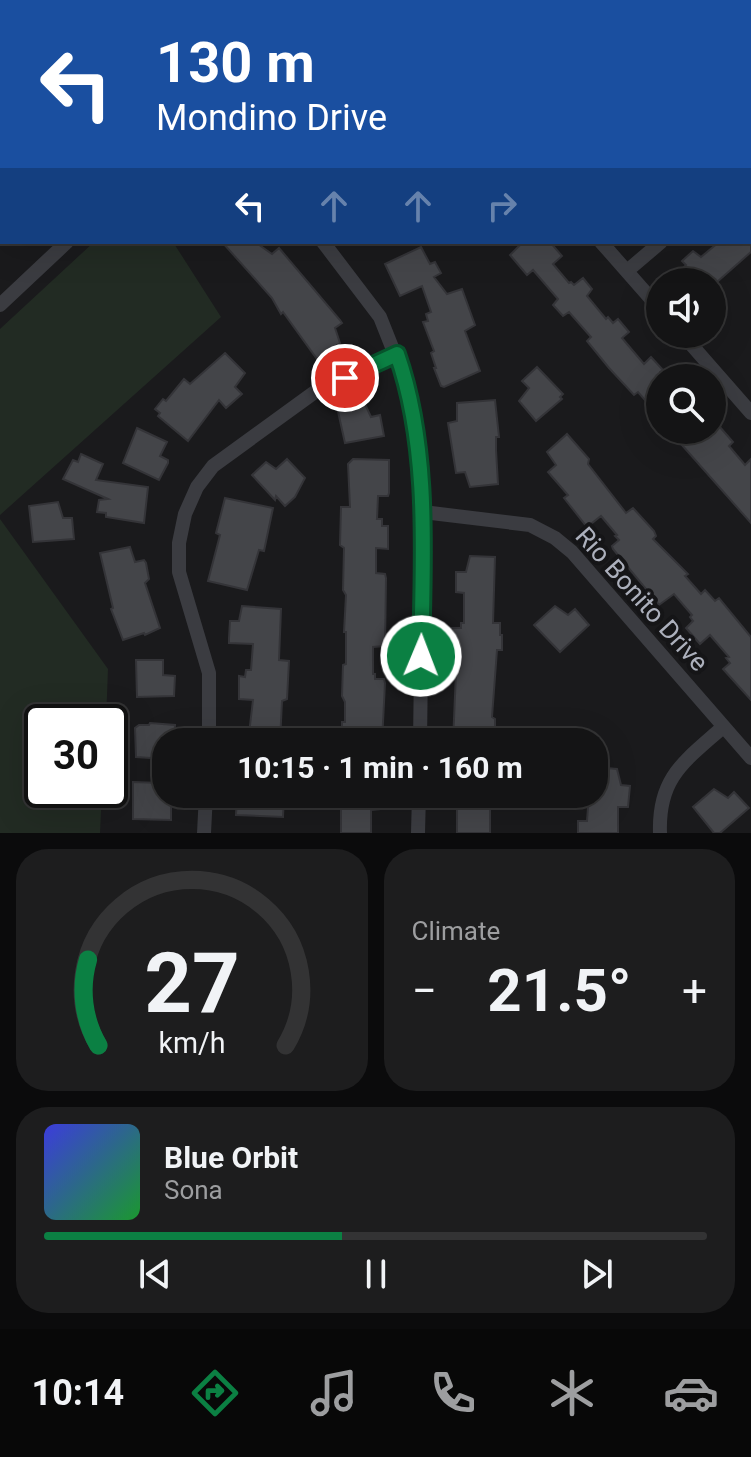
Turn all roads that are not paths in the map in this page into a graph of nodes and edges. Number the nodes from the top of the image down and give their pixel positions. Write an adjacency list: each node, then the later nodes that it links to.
1 (65, 244): 7 (street)
2 (325, 244): 9 (street)
3 (603, 244): 5 (street)
4 (659, 244): 5 (street)
5 (627, 271): 6 (street)
6 (646, 293)
7 (0, 305)
8 (694, 348): 10 (street)
9 (397, 354): 11 (street); 13 (street)
10 (751, 413)
11 (423, 512): 12 (street, Rio Bonito Drive); 14 (street)
12 (723, 727): 15 (street, Rio Bonito Drive); 20 (street)
13 (209, 728)
14 (420, 728)
15 (751, 758)
16 (205, 808): 18 (street)
17 (419, 808): 19 (street)
18 (204, 833)
19 (418, 833)
20 (660, 833)

